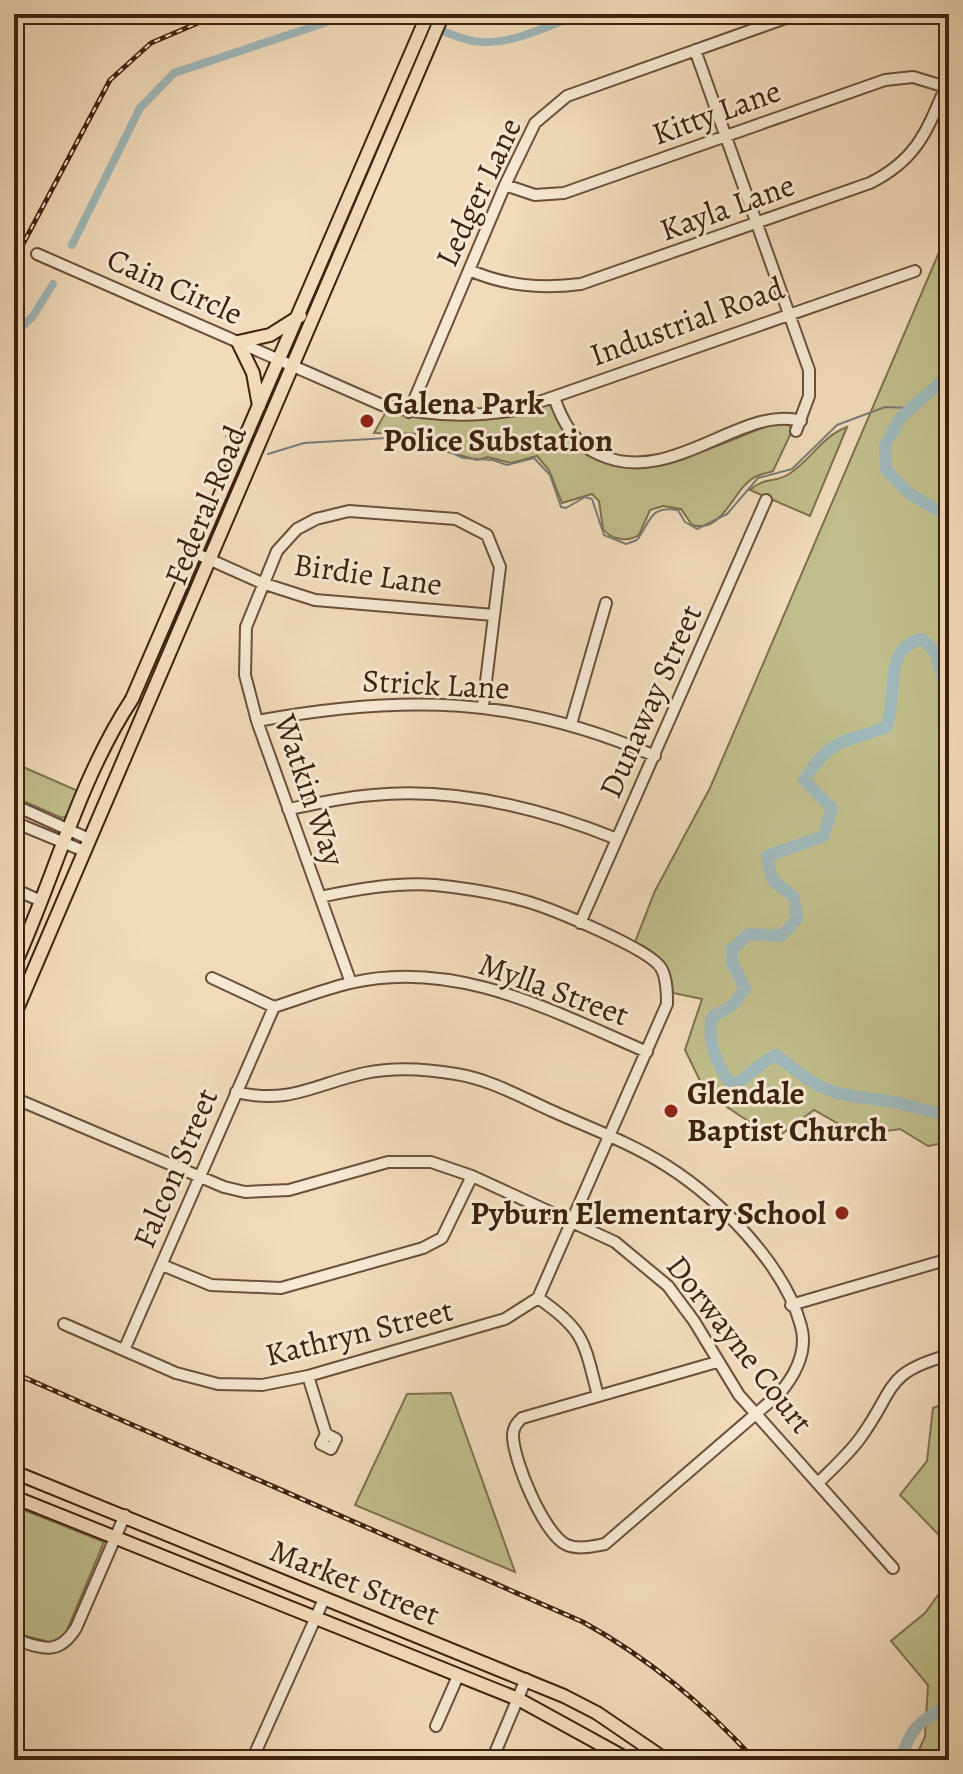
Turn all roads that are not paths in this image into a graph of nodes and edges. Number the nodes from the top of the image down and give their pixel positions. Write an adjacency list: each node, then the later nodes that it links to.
1 (428, 14): 4 (main road, Federal Road)
2 (443, 14): 4 (main road, Federal Road)
3 (797, 14): 5 (street, Ledger Lane)
4 (424, 41): 7 (main road, Federal Road); 9 (main road, Federal Road)
5 (695, 50): 8 (street); 10 (street, Ledger Lane)
6 (947, 83): 8 (street, Kitty Lane); 11 (street, Kayla Lane)
7 (377, 134): 9 (main road); 13 (main road, Federal Road)
8 (726, 136): 10 (street, Kitty Lane); 11 (street)
9 (390, 140): 13 (main road, Federal Road)
10 (505, 185): 14 (street, Ledger Lane)
11 (757, 223): 14 (street, Kayla Lane); 16 (street)
12 (37, 254): 18 (street, Cain Circle)
13 (330, 262): 17 (main road, Federal Road); 19 (main road, Federal Road)
14 (469, 270): 22 (street, Ledger Lane)
15 (915, 271): 16 (street, Industrial Road)
16 (790, 312): 20 (street, Industrial Road); 20 (street)
17 (300, 316): 18 (main road); 19 (main road, Federal Road)
18 (238, 342): 19 (street, Cain Circle); 21 (main road)
19 (287, 363): 21 (main road, Federal Road); 22 (street, Industrial Road); 25 (main road, Federal Road)
20 (554, 397): 22 (street, Industrial Road)
21 (259, 409): 24 (main road, Federal Road)
22 (409, 412)
23 (766, 500): 34 (street, Dunaway Street)
24 (195, 553): 25 (street, Birdie Lane); 29 (main road, Federal Road)
25 (211, 560): 26 (street, Birdie Lane); 30 (main road, Federal Road)
26 (262, 583): 28 (street, Birdie Lane); 28 (street, Watkin Way); 32 (street, Watkin Way)
27 (606, 603): 33 (street)
28 (494, 615): 31 (street, Watkin Way)
29 (136, 689): 30 (main road); 38 (main road, Federal Road)
30 (153, 697): 41 (main road, Federal Road)
31 (483, 706): 32 (street, Strick Lane); 33 (street, Strick Lane)
32 (257, 721): 36 (street, Watkin Way)
33 (571, 724): 34 (street, Strick Lane)
34 (655, 756): 39 (street, Dunaway Street)
35 (14, 805): 38 (street)
36 (288, 809): 39 (street); 43 (street, Watkin Way)
37 (14, 822): 40 (street)
38 (71, 830): 40 (main road, Federal Road); 41 (street)
39 (617, 839): 45 (street, Dunaway Street)
40 (65, 845): 41 (street); 44 (main road, Federal Road)
41 (86, 845): 49 (main road, Federal Road)
42 (14, 889): 44 (street)
43 (320, 897): 45 (street); 48 (street, Watkin Way)
44 (41, 901): 46 (main road, Federal Road)
45 (580, 923): 52 (street)
46 (14, 966)
47 (212, 978): 50 (street)
48 (351, 983): 50 (street, Mylla Street); 52 (street, Mylla Street)
49 (18, 996): 51 (main road, Federal Road)
50 (274, 1007): 53 (street, Falcon Street)
51 (14, 1016)
52 (647, 1052): 55 (street)
53 (236, 1092): 55 (street); 57 (street, Falcon Street)
54 (14, 1098): 57 (street, Dorwayne Court)
55 (610, 1136): 58 (street); 62 (street)
56 (472, 1176): 57 (street, Dorwayne Court); 58 (street, Dorwayne Court); 60 (street)
57 (201, 1178): 60 (street, Falcon Street)
58 (573, 1221): 61 (street); 66 (street, Dorwayne Court)
59 (949, 1259): 62 (street)
60 (162, 1265): 64 (street, Falcon Street)
61 (538, 1298): 67 (street, Kathryn Street); 68 (street)
62 (791, 1305): 69 (street)
63 (64, 1324): 64 (street, Kathryn Street)
64 (124, 1350): 67 (street, Kathryn Street)
65 (949, 1355): 72 (street)
66 (717, 1362): 68 (street); 69 (street, Dorwayne Court)
67 (308, 1376): 70 (street)
68 (598, 1396): 69 (street)
69 (755, 1414): 72 (street, Dorwayne Court)
70 (326, 1434)
71 (14, 1472): 74 (main road, Market Street)
72 (818, 1483): 77 (street, Dorwayne Court)
73 (14, 1497): 75 (main road, Market Street)
74 (125, 1515): 75 (street); 76 (main road, Market Street)
75 (115, 1538): 78 (main road, Market Street); 82 (street)
76 (225, 1556): 78 (main road); 79 (main road, Market Street)
77 (893, 1568)
78 (215, 1579): 80 (main road, Market Street)
79 (324, 1599): 80 (street); 81 (main road, Market Street)
80 (315, 1619): 83 (main road, Market Street); 88 (street)
81 (414, 1635): 83 (main road); 85 (main road, Market Street)
82 (14, 1639)
83 (406, 1654): 84 (main road, Market Street)
84 (458, 1676): 86 (main road, Market Street); 87 (street)
85 (526, 1679): 86 (street); 91 (main road, Market Street)
86 (518, 1699): 89 (street); 90 (main road, Market Street)
87 (436, 1726)
88 (252, 1760)
89 (492, 1760)
90 (629, 1760)
91 (666, 1760)

